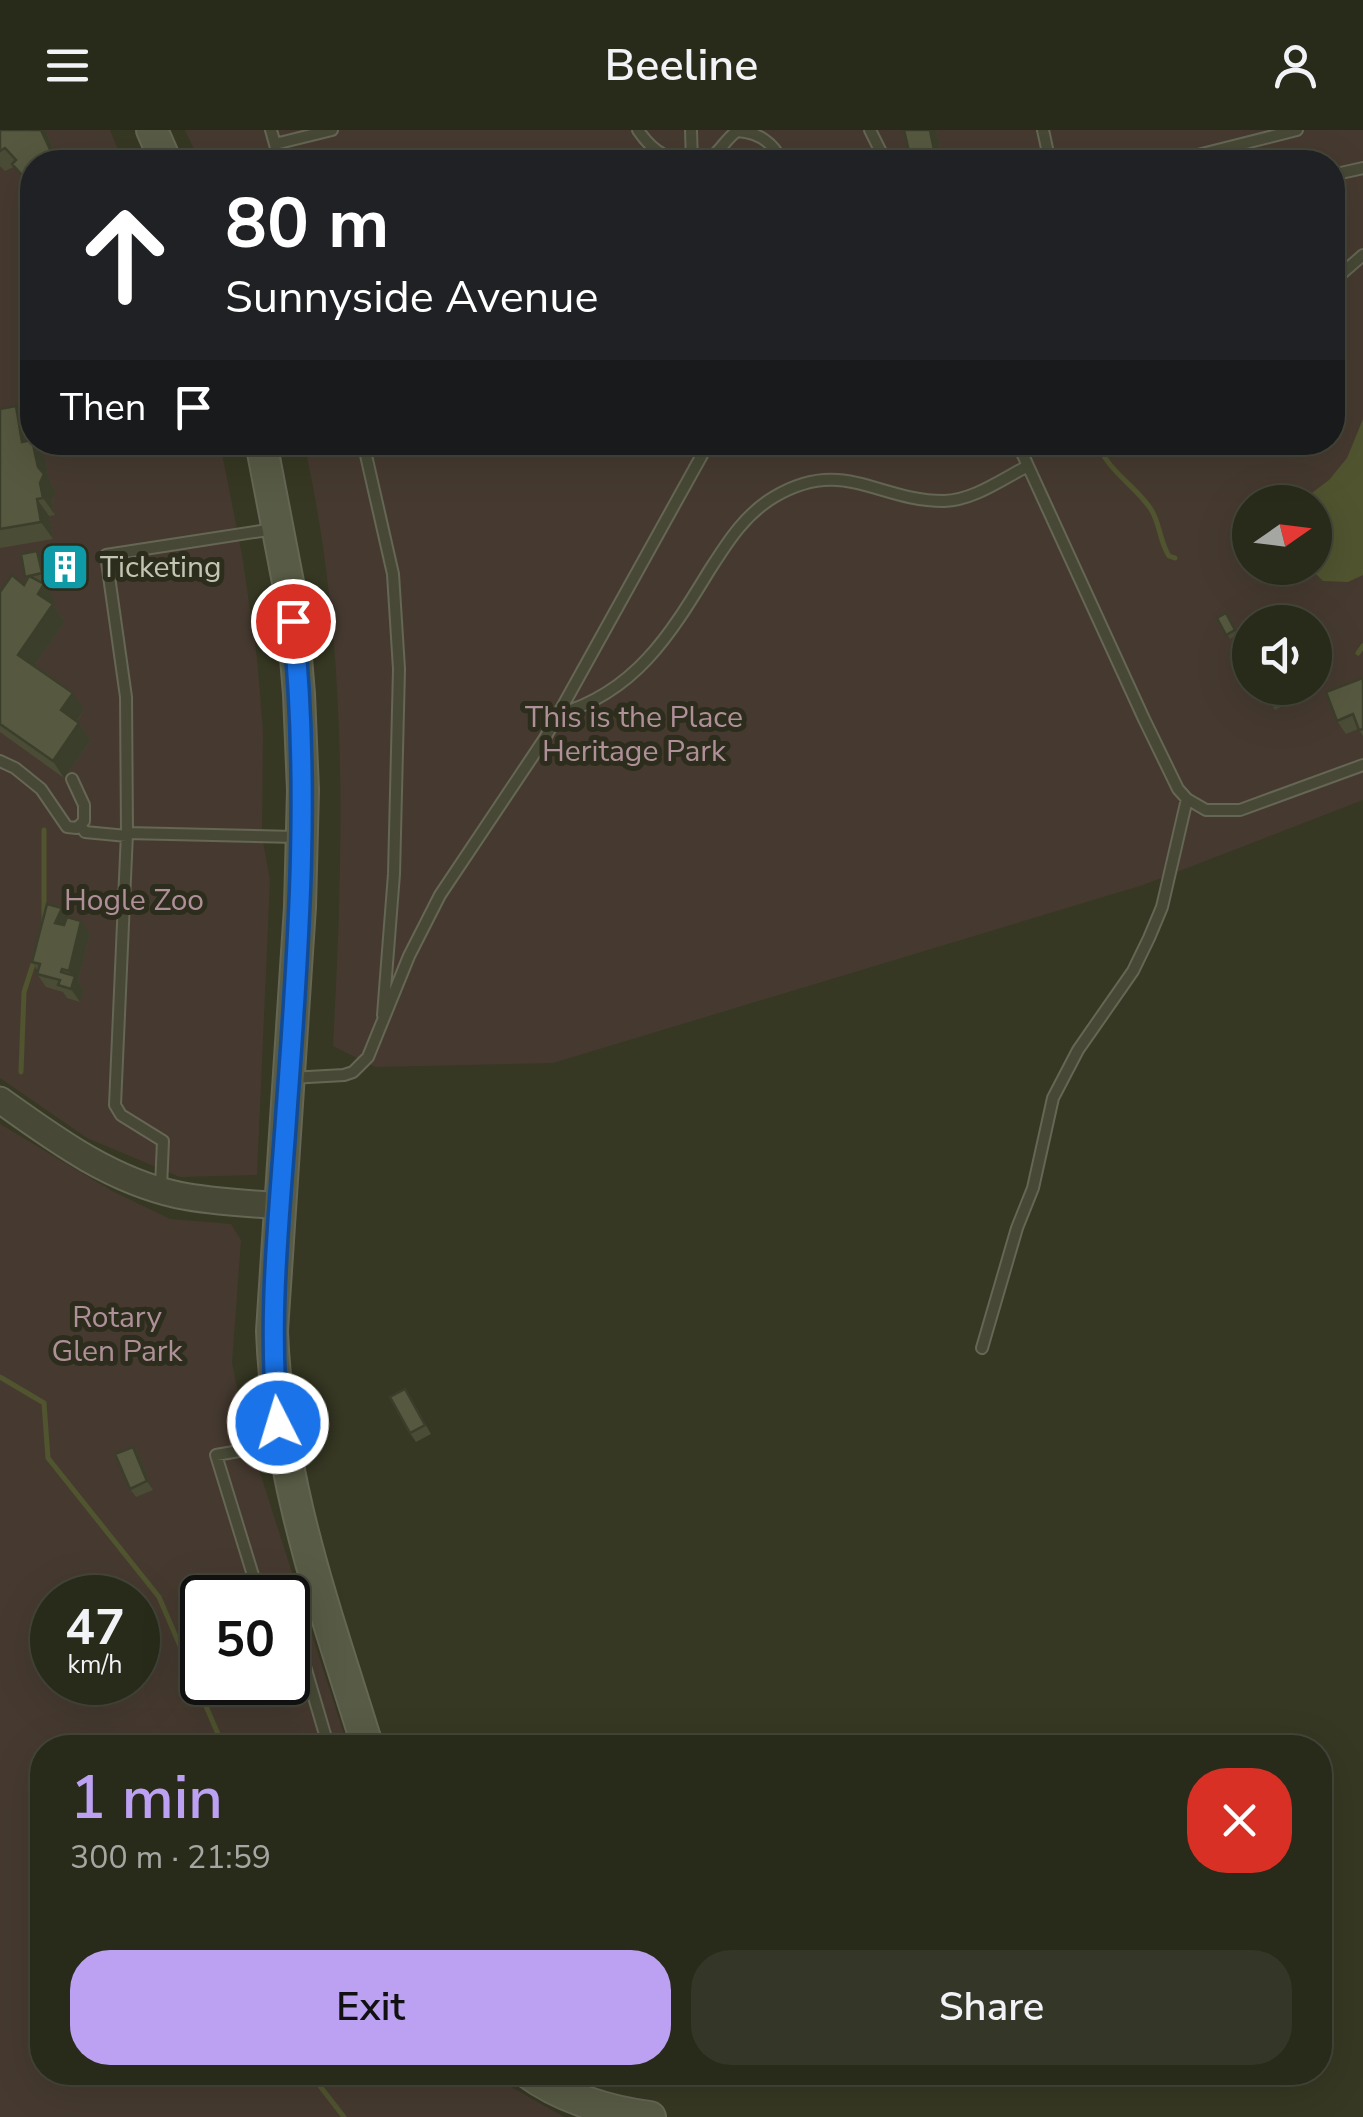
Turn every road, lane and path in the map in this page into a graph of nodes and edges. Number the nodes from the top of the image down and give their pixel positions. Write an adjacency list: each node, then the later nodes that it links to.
1 (271, 130): 5 (lane)
2 (332, 130): 5 (lane)
3 (638, 130): 7 (lane)
4 (1298, 130): 10 (lane)
5 (274, 144): 6 (lane)
6 (276, 150)
7 (658, 150)
8 (721, 150): 9 (lane)
9 (773, 150)
10 (1240, 150)
11 (264, 455): 16 (main road)
12 (367, 455): 25 (lane)
13 (1023, 455): 15 (lane)
14 (702, 456): 17 (lane)
15 (1028, 466): 17 (lane); 21 (lane)
16 (280, 528): 23 (lane); 24 (main road)
17 (558, 715): 25 (lane)
18 (0, 761): 22 (lane)
19 (1363, 765): 21 (lane)
20 (72, 779): 22 (lane)
21 (1187, 800): 30 (lane)
22 (80, 825): 23 (lane)
23 (127, 835): 24 (lane); 28 (lane)
24 (302, 837): 26 (main road)
25 (382, 1026): 26 (lane)
26 (289, 1078): 29 (main road)
27 (0, 1100): 28 (street)
28 (161, 1190): 29 (street)
29 (280, 1206): 31 (main road)
30 (982, 1348)
31 (282, 1444): 32 (lane); 35 (main road)
32 (253, 1575)
33 (310, 1683): 34 (lane)
34 (325, 1735)
35 (364, 1735)
36 (546, 2085): 37 (main road)
37 (650, 2117)

